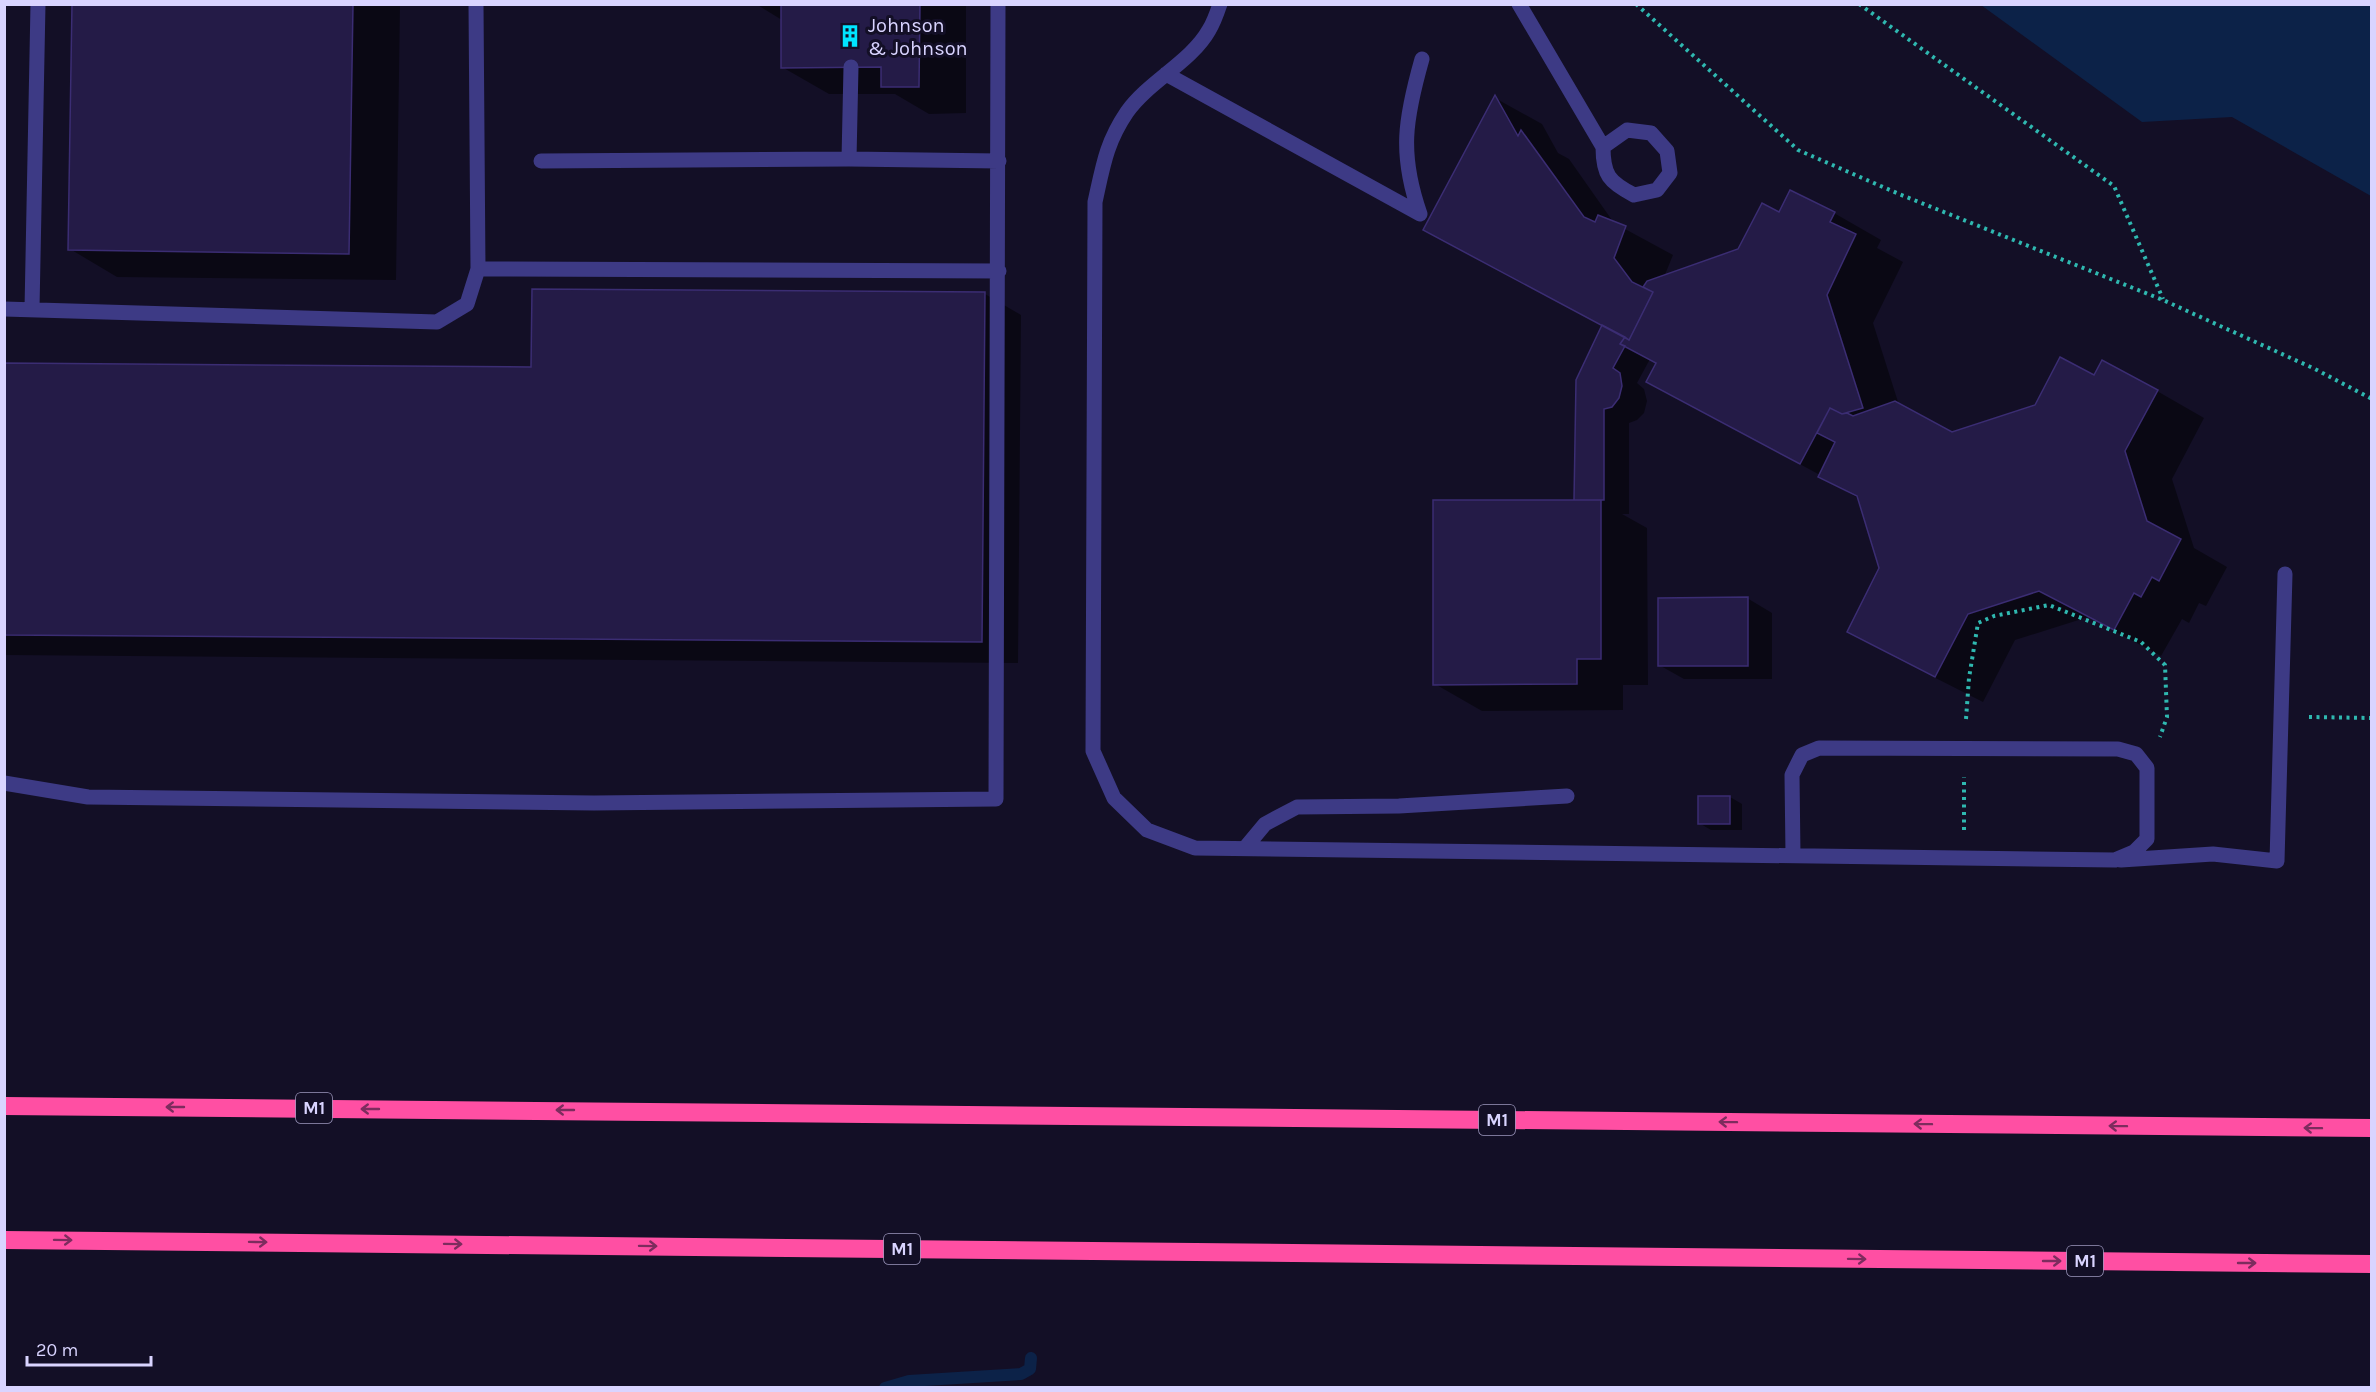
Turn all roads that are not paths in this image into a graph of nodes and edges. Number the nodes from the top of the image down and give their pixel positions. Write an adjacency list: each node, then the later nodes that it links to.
1 (38, 4): 16 (street)
2 (476, 4): 13 (street)
3 (998, 4): 12 (street)
4 (1220, 4): 8 (street)
5 (1520, 4): 9 (street)
6 (1422, 59): 8 (street)
7 (851, 67): 10 (street)
8 (1166, 74): 20 (street)
9 (1603, 147): 9 (street)
10 (849, 159): 11 (street); 12 (street)
11 (541, 161)
12 (999, 162): 14 (street)
13 (478, 269): 14 (street); 16 (street)
14 (999, 271): 18 (street)
15 (4, 309): 16 (street)
16 (32, 309)
17 (2285, 574): 22 (street)
18 (4, 783)
19 (1567, 796): 20 (street)
20 (1245, 848): 21 (street)
21 (1793, 855): 22 (street); 22 (street)
22 (2115, 860)
23 (4, 1106): 24 (highway, M1, one-way to 23)
24 (2372, 1128)
25 (4, 1239): 26 (highway, M1, one-way to 26)
26 (2372, 1264)

